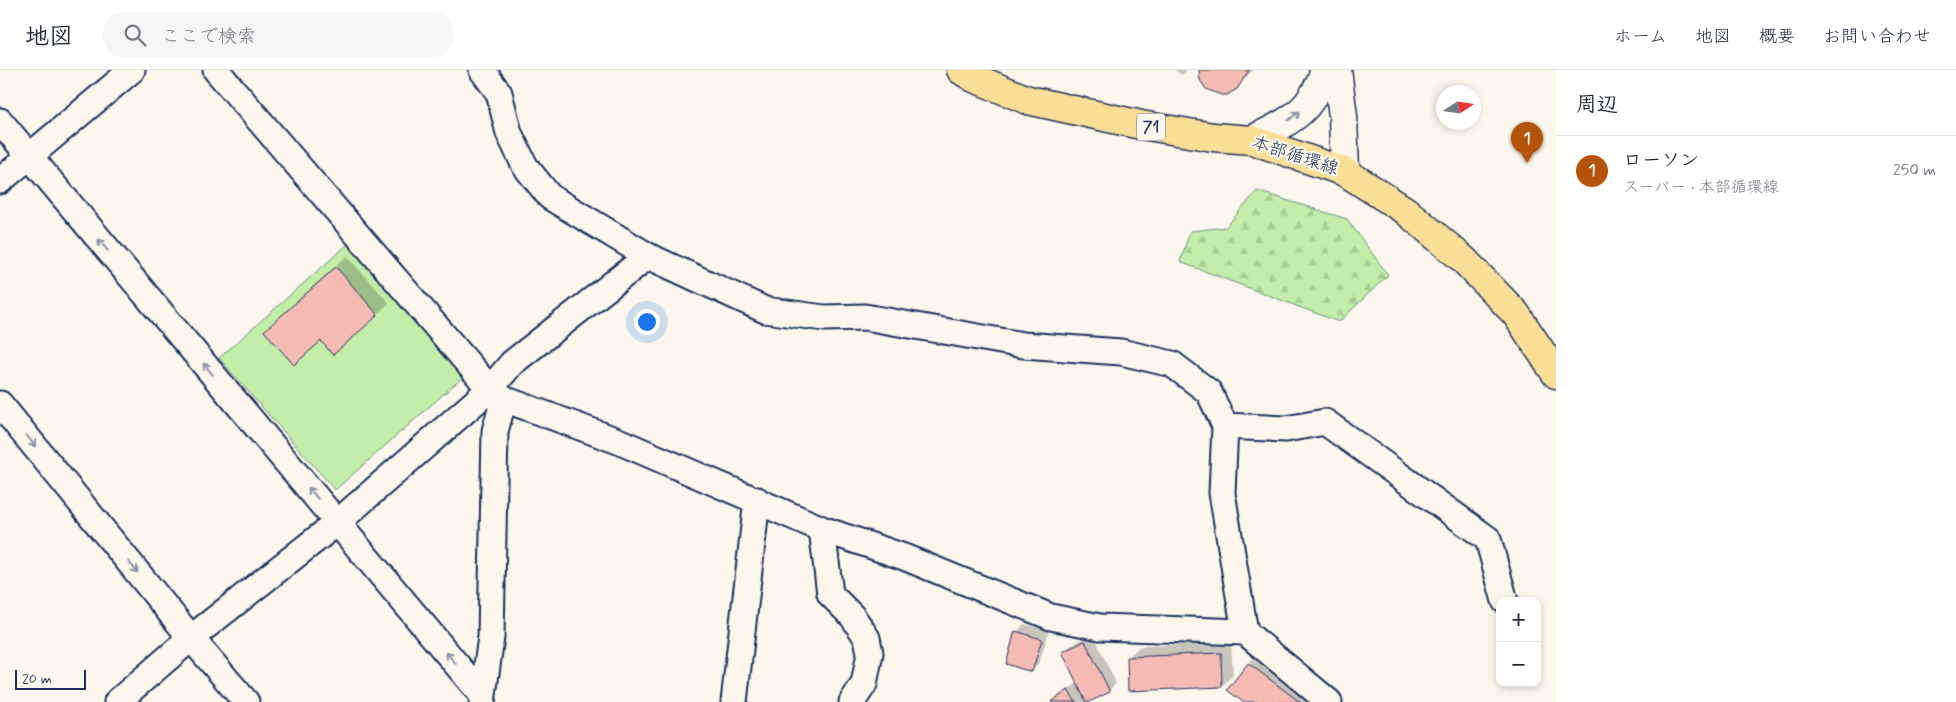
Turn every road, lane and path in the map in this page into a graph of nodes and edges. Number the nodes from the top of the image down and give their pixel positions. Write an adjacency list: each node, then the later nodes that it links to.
1 (132, 70): 9 (street)
2 (216, 70): 14 (street)
3 (482, 70): 12 (street)
4 (961, 70): 8 (main road, 本部循環線 / 71)
5 (1325, 70): 8 (street, one-way to 5)
6 (1337, 70): 10 (street)
7 (0, 121): 9 (street)
8 (1252, 140): 10 (main road, 本部循環線 / 71)
9 (29, 157): 11 (street); 18 (street, one-way to 9)
10 (1345, 172): 13 (main road, 本部循環線 / 71)
11 (0, 181)
12 (648, 256): 14 (street); 16 (street)
13 (1556, 374)
14 (497, 394): 17 (street); 18 (street); 23 (street)
15 (0, 404): 22 (street, one-way to 22)
16 (1225, 426): 20 (street); 21 (street)
17 (757, 500): 19 (street); 26 (street)
18 (338, 522): 22 (street); 23 (street, one-way to 18)
19 (822, 529): 21 (street); 27 (street)
20 (1504, 597)
21 (1245, 632): 28 (street)
22 (191, 638): 24 (street); 25 (street)
23 (482, 699)
24 (117, 702)
25 (246, 702)
26 (734, 702)
27 (852, 702)
28 (1329, 702)

